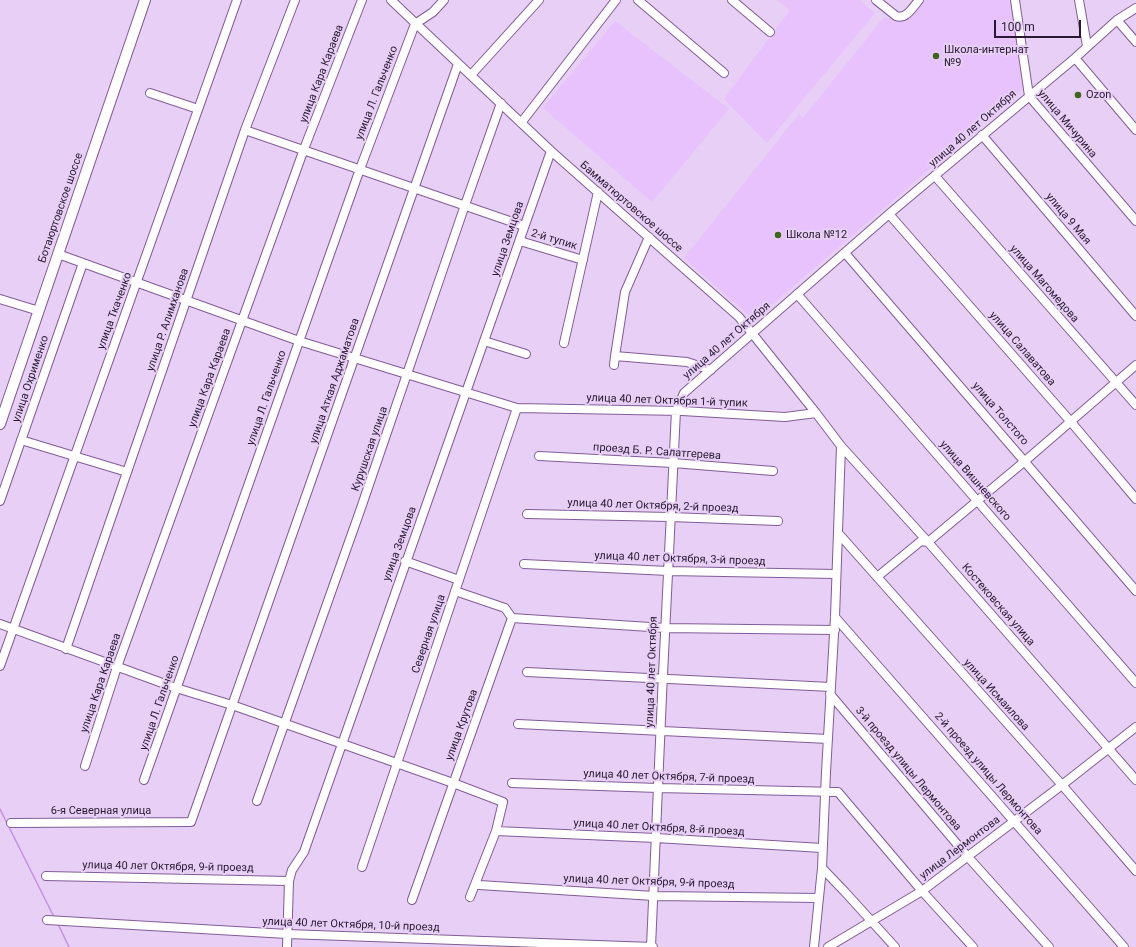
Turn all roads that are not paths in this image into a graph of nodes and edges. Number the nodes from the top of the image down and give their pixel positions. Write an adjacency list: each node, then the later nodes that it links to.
1 (145, 0): 46 (main road, Ботаюртовское шоссе)
2 (236, 0): 28 (street, улица Ткаченко)
3 (295, 0): 30 (street, улица Р. Алимханова)
4 (362, 0): 33 (street, улица Кара Караева)
5 (391, 0): 17 (street, Бамматюртовское шоссе)
6 (444, 0): 17 (street)
7 (539, 0): 24 (street)
8 (616, 0): 29 (street)
9 (638, 0): 23 (street)
10 (732, 0): 18 (street)
11 (876, 0): 12 (street)
12 (919, 0)
13 (1015, 0): 26 (street, улица Мичурина)
14 (1079, 0): 20 (street)
15 (1136, 8): 16 (street, улица 40 лет Октября)
16 (1117, 20): 19 (street); 20 (street, улица 40 лет Октября)
17 (415, 24): 22 (street, Бамматюртовское шоссе); 35 (street, улица Л. Гальченко)
18 (770, 32)
19 (1136, 42)
20 (1087, 46): 21 (street, улица 40 лет Октября)
21 (1075, 58): 26 (street, улица 40 лет Октября); 31 (street)
22 (458, 64): 24 (street, Бамматюртовское шоссе); 37 (street, улица Аткая Аджаматова)
23 (724, 73)
24 (470, 75): 27 (street, Бамматюртовское шоссе)
25 (150, 93): 28 (street)
26 (1029, 96): 32 (street, улица 40 лет Октября); 41 (street, улица Мичурина)
27 (501, 103): 29 (street, Бамматюртовское шоссе); 39 (street, Курушская улица)
28 (198, 109): 49 (street, улица Ткаченко)
29 (521, 123): 34 (street, Бамматюртовское шоссе)
30 (245, 130): 33 (street); 52 (street, улица Р. Алимханова)
31 (1136, 130)
32 (982, 135): 36 (street, улица 40 лет Октября); 54 (street, улица 9 Мая)
33 (304, 149): 35 (street); 55 (street, улица Кара Караева)
34 (550, 151): 38 (street, Бамматюртовское шоссе); 42 (street, улица Земцова)
35 (360, 169): 37 (street); 57 (street, улица Л. Гальченко)
36 (935, 176): 40 (street, улица 40 лет Октября); 67 (street, улица Магомедова)
37 (415, 188): 39 (street); 62 (street, улица Аткая Аджаматова)
38 (598, 192): 43 (street, Бамматюртовское шоссе); 47 (street)
39 (465, 205): 42 (street); 66 (street, Курушская улица)
40 (889, 214): 45 (street, улица 40 лет Октября); 73 (street, улица Салаватова)
41 (1136, 221)
42 (524, 226): 44 (street, улица Земцова)
43 (648, 237): 56 (street, Бамматюртовское шоссе); 61 (street)
44 (520, 241): 47 (street, 2-й тупик); 58 (street, улица Земцова)
45 (845, 253): 50 (street, улица 40 лет Октября); 79 (street, улица Толстого)
46 (58, 254): 48 (street, улица 40 лет Октября 1-й тупик); 53 (main road, Ботаюртовское шоссе)
47 (583, 260): 59 (street)
48 (83, 263): 49 (street, улица 40 лет Октября 1-й тупик); 75 (street, улица Охрименко)
49 (136, 283): 52 (street, улица 40 лет Октября 1-й тупик); 77 (street, улица Ткаченко)
50 (797, 294): 56 (street, улица 40 лет Октября); 85 (street, улица Вишневского)
51 (0, 299): 53 (street)
52 (187, 300): 55 (street, улица 40 лет Октября 1-й тупик); 82 (street, улица Р. Алимханова)
53 (39, 311): 74 (main road, Ботаюртовское шоссе)
54 (1136, 316)
55 (242, 321): 57 (street, улица 40 лет Октября 1-й тупик); 107 (street, улица Кара Караева)
56 (752, 333): 65 (street, улица 40 лет Октября); 72 (street, Бамматюртовское шоссе)
57 (299, 341): 62 (street, улица 40 лет Октября 1-й тупик); 111 (street, улица Л. Гальченко)
58 (484, 341): 60 (street); 68 (street, улица Земцова)
59 (564, 343)
60 (526, 354)
61 (615, 356): 63 (street); 65 (street)
62 (355, 358): 66 (street, улица 40 лет Октября 1-й тупик); 113 (street, улица Аткая Аджаматова)
63 (614, 365)
64 (1136, 365): 67 (street)
65 (711, 370): 71 (street, улица 40 лет Октября)
66 (407, 374): 68 (street, улица 40 лет Октября 1-й тупик); 115 (street, Курушская улица)
67 (1116, 382): 69 (street, улица Магомедова); 73 (street)
68 (466, 393): 70 (street, улица 40 лет Октября 1-й тупик); 91 (street, улица Земцова)
69 (1136, 406)
70 (517, 408): 71 (street, улица 40 лет Октября 1-й тупик); 96 (street, Северная улица)
71 (676, 411): 72 (street, улица 40 лет Октября 1-й тупик); 80 (street, улица 40 лет Октября)
72 (816, 412): 76 (street, Бамматюртовское шоссе)
73 (1071, 422): 79 (street); 83 (street, улица Салаватова)
74 (0, 424)
75 (21, 440): 77 (street); 84 (street, улица Охрименко)
76 (841, 446): 89 (street); 90 (street, Костековская улица)
77 (75, 456): 82 (street); 103 (street, улица Ткаченко)
78 (539, 456): 80 (street, проезд Б. Р. Салатгерева)
79 (1025, 461): 85 (street); 98 (street, улица Толстого)
80 (673, 463): 81 (street, проезд Б. Р. Салатгерева); 87 (street, улица 40 лет Октября)
81 (773, 471)
82 (127, 472): 105 (street, улица Р. Алимханова)
83 (1136, 500)
84 (0, 501)
85 (977, 501): 90 (street); 110 (street, улица Вишневского)
86 (527, 514): 87 (street, улица 40 лет Октября, 2-й проезд)
87 (670, 517): 88 (street, улица 40 лет Октября, 2-й проезд); 93 (street, улица 40 лет Октября)
88 (778, 521)
89 (839, 534): 94 (street); 95 (street, улица Исмаилова)
90 (928, 542): 95 (street); 120 (street, Костековская улица)
91 (405, 561): 96 (street); 119 (street, улица Земцова)
92 (524, 564): 93 (street, улица 40 лет Октября, 3-й проезд)
93 (668, 571): 94 (street, улица 40 лет Октября, 3-й проезд); 102 (street, улица 40 лет Октября)
94 (836, 574): 99 (street)
95 (877, 577): 127 (street, улица Исмаилова)
96 (459, 580): 97 (street, Северная улица)
97 (455, 591): 100 (street); 121 (street, Северная улица)
98 (1136, 592)
99 (835, 617): 104 (street); 131 (street, 2-й проезд улицы Лермонтова)
100 (512, 618): 102 (street); 125 (street, улица Крутова)
101 (0, 624): 103 (street)
102 (665, 628): 104 (street); 109 (street, улица 40 лет Октября)
103 (14, 629): 105 (street); 106 (street, улица Ткаченко)
104 (834, 630): 112 (street)
105 (66, 649): 107 (street)
106 (0, 666)
107 (117, 667): 111 (street); 122 (street, улица Кара Караева)
108 (527, 672): 109 (street)
109 (664, 680): 112 (street); 117 (street, улица 40 лет Октября)
110 (1136, 683)
111 (176, 688): 113 (street); 123 (street, улица Л. Гальченко)
112 (830, 691): 118 (street); 137 (street, 3-й проезд улицы Лермонтова)
113 (232, 705): 115 (street); 132 (street, улица Аткая Аджаматова)
114 (518, 724): 117 (street)
115 (284, 725): 119 (street); 130 (street, Курушская улица)
116 (1136, 727): 120 (street, улица Лермонтова)
117 (660, 732): 118 (street); 128 (street, улица 40 лет Октября)
118 (828, 739): 129 (street)
119 (342, 744): 121 (street); 142 (street, улица Земцова)
120 (1108, 748): 124 (street, Костековская улица); 127 (street, улица Лермонтова)
121 (396, 764): 125 (street); 138 (street, Северная улица)
122 (85, 766)
123 (144, 780)
124 (1136, 780)
125 (452, 783): 134 (street); 148 (street, улица Крутова)
126 (512, 783): 128 (street, улица 40 лет Октября, 7-й проезд)
127 (1062, 785): 131 (street, улица Лермонтова); 140 (street, улица Исмаилова)
128 (658, 788): 129 (street, улица 40 лет Октября, 7-й проезд); 135 (street, улица 40 лет Октября)
129 (825, 791): 136 (street); 144 (street, улица 40 лет Октября, 7-й проезд)
130 (257, 801)
131 (1014, 821): 137 (street, улица Лермонтова); 159 (street, 2-й проезд улицы Лермонтова)
132 (191, 822): 133 (street, 6-я Северная улица)
133 (11, 823)
134 (496, 831): 135 (street, улица 40 лет Октября, 8-й проезд); 146 (street)
135 (656, 838): 136 (street, улица 40 лет Октября, 8-й проезд); 145 (street, улица 40 лет Октября)
136 (822, 848): 139 (street)
137 (968, 856): 144 (street, улица Лермонтова); 158 (street, 3-й проезд улицы Лермонтова)
138 (362, 867)
139 (822, 868): 147 (street); 150 (street)
140 (1136, 872)
141 (46, 876): 142 (street, улица 40 лет Октября, 9-й проезд)
142 (289, 881): 151 (street, улица Земцова)
143 (479, 884): 145 (street, улица 40 лет Октября, 9-й проезд)
144 (922, 891): 150 (street, улица Лермонтова); 157 (street, улица 40 лет Октября, 7-й проезд)
145 (654, 896): 147 (street, улица 40 лет Октября, 9-й проезд); 153 (street, улица 40 лет Октября)
146 (470, 897)
147 (819, 898): 154 (street)
148 (412, 900)
149 (47, 920): 151 (street, улица 40 лет Октября, 10-й проезд)
150 (871, 921): 155 (street, улица Лермонтова); 156 (street)
151 (287, 934): 152 (street, улица Земцова); 153 (street, улица 40 лет Октября, 10-й проезд)
152 (286, 947)
153 (652, 947)
154 (814, 947)
155 (828, 947)
156 (895, 947)
157 (973, 947)
158 (1047, 947)
159 (1124, 947)

